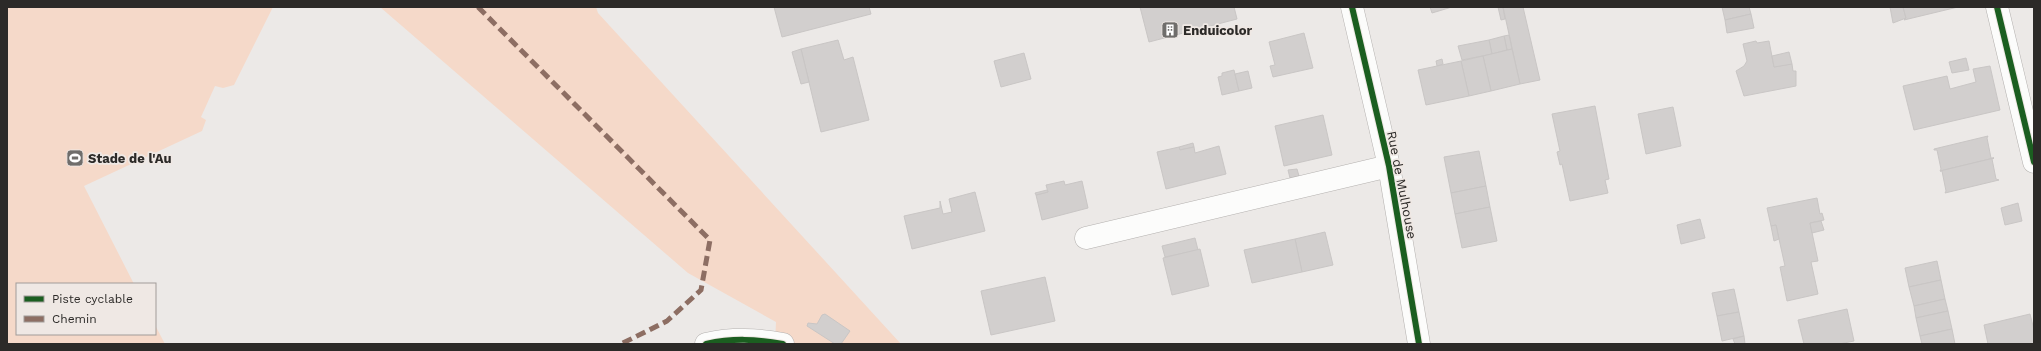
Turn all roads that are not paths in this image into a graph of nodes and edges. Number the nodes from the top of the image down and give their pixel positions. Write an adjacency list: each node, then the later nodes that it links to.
1 (1352, 7): 4 (main road, Rue de Mulhouse)
2 (1997, 7): 3 (main road)
3 (2034, 162)
4 (1388, 166): 5 (main road, Rue de Mulhouse); 8 (main road, Rue de Mulhouse)
5 (1086, 238)
6 (706, 344): 7 (main road)
7 (782, 344)
8 (1419, 344)

